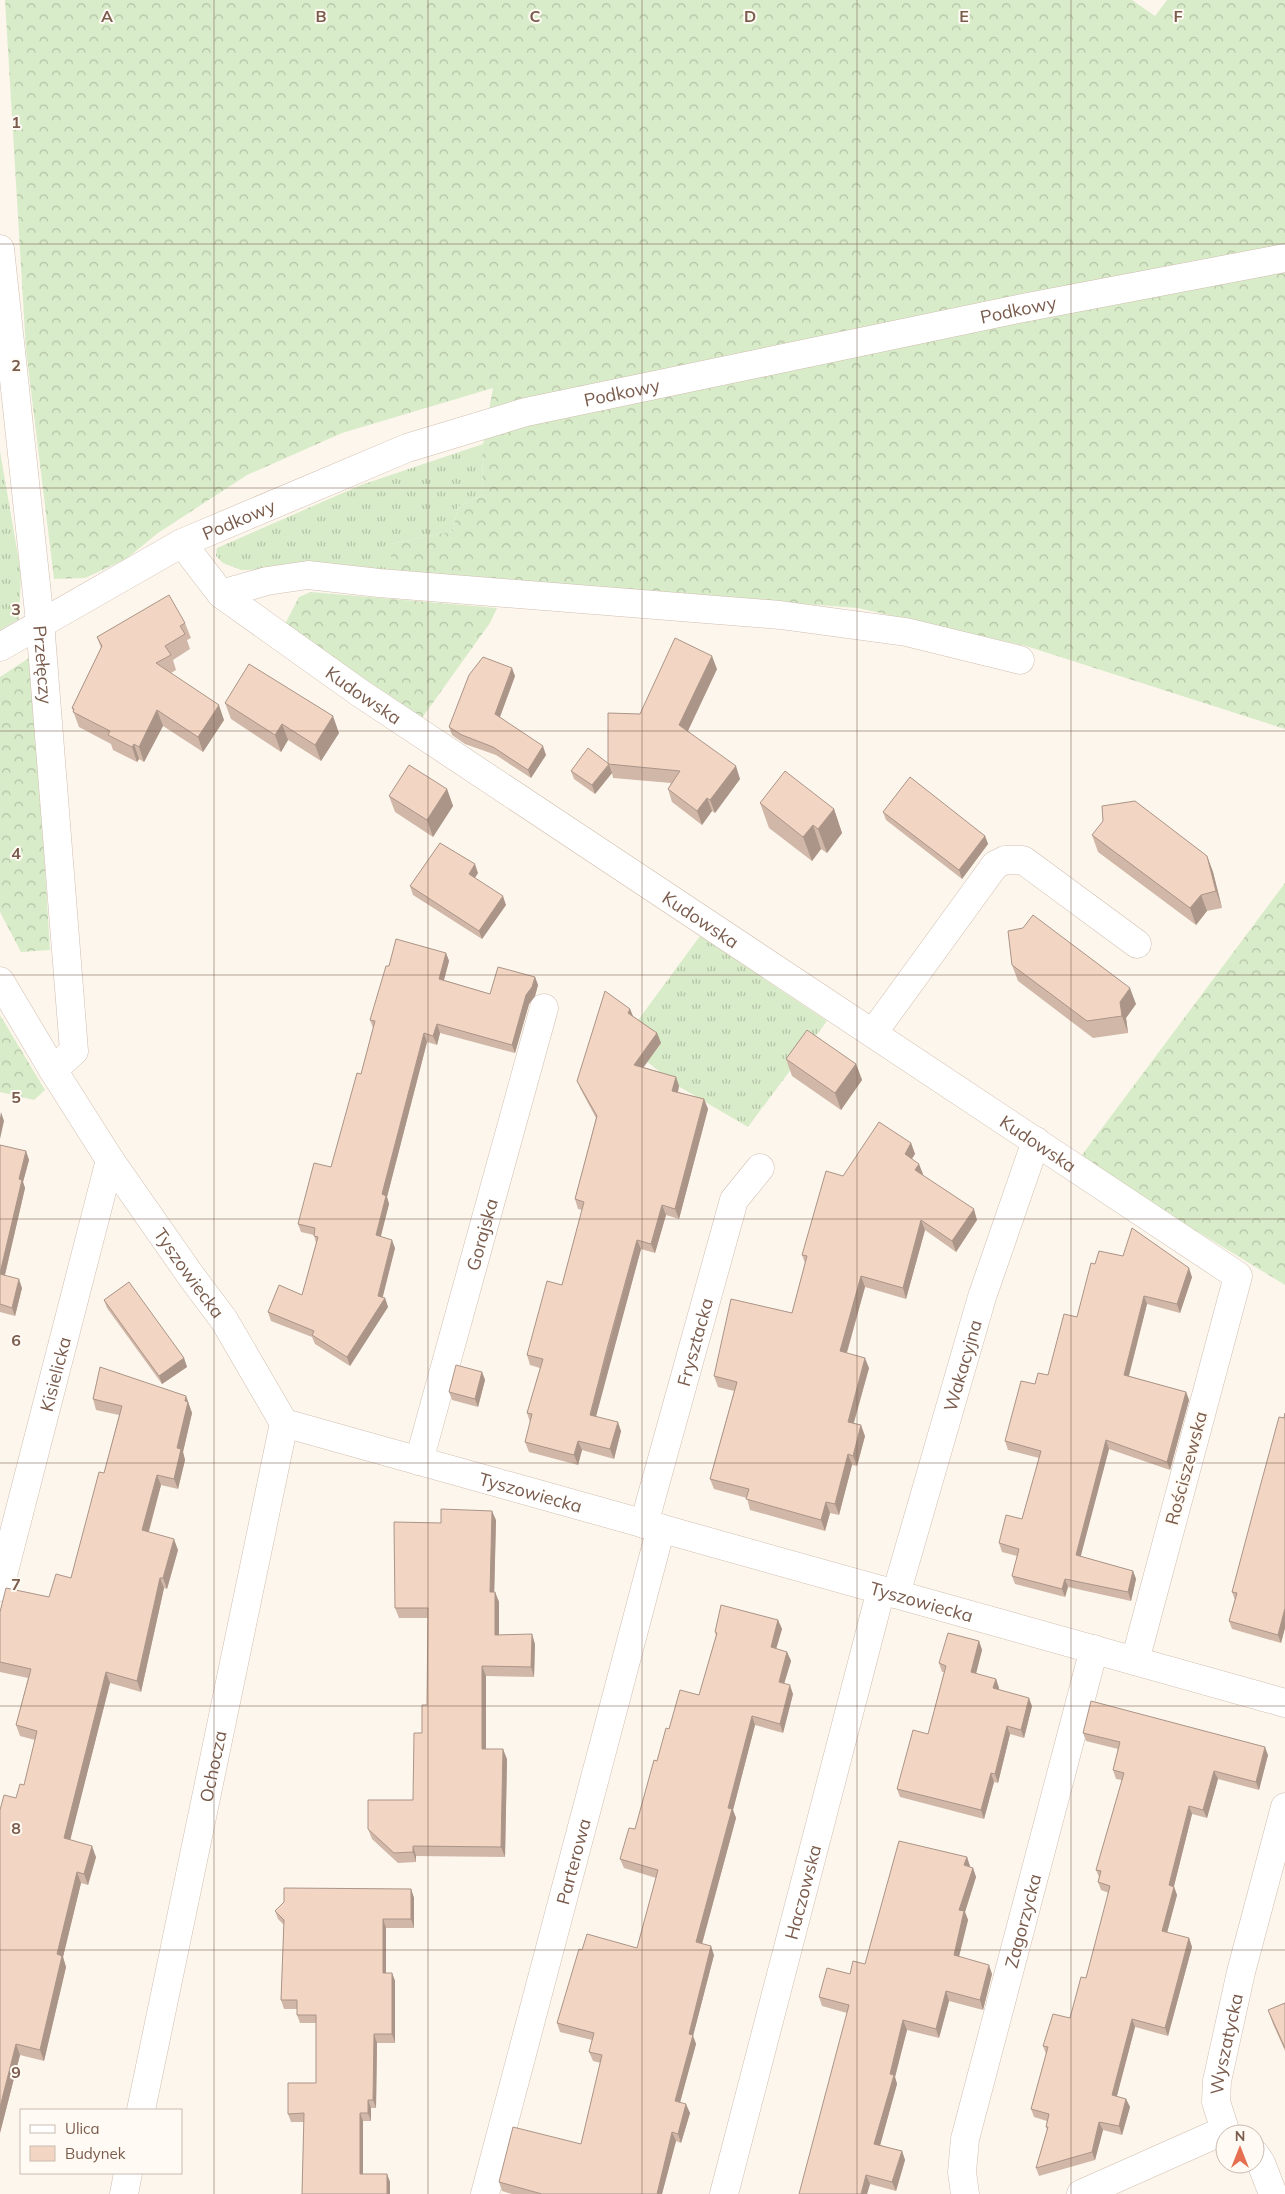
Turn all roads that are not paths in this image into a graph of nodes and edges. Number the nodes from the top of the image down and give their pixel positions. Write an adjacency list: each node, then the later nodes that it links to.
1 (0, 249): 5 (street, Przełęczy)
2 (1285, 258): 3 (street, Podkowy)
3 (182, 543): 4 (street, Kudowska); 5 (street, Podkowy)
4 (221, 594): 7 (street); 11 (street, Kudowska)
5 (40, 622): 6 (street, Podkowy); 12 (street, Przełęczy)
6 (0, 647)
7 (1020, 660)
8 (1137, 944): 11 (street)
9 (0, 981): 12 (street, Tyszowiecka)
10 (544, 1008): 18 (street, Gorajska)
11 (873, 1033): 13 (street, Kudowska)
12 (53, 1070): 14 (street, Tyszowiecka)
13 (1036, 1141): 16 (street, Kudowska); 21 (street, Wakacyjna)
14 (110, 1160): 17 (street, Tyszowiecka); 20 (street, Kisielicka)
15 (760, 1168): 19 (street, Frysztacka)
16 (1238, 1276): 23 (street, Rościszewska)
17 (284, 1423): 18 (street, Tyszowiecka); 26 (street, Ochocza)
18 (419, 1461): 19 (street, Tyszowiecka)
19 (653, 1526): 21 (street, Tyszowiecka); 32 (street, Parterowa)
20 (0, 1587)
21 (889, 1592): 22 (street, Tyszowiecka); 33 (street, Haczowska)
22 (1094, 1649): 23 (street, Tyszowiecka); 34 (street, Zagorzycka)
23 (1135, 1661): 24 (street, Tyszowiecka)
24 (1285, 1703)
25 (1285, 1807): 27 (street, Wyszatycka)
26 (141, 2109)
27 (1225, 2124)
28 (1215, 2137): 35 (street, Wyszatycka)
29 (128, 2174): 31 (street)
30 (1264, 2174): 36 (street)
31 (124, 2194)
32 (484, 2194)
33 (724, 2194)
34 (965, 2194)
35 (1081, 2194)
36 (1274, 2194)

